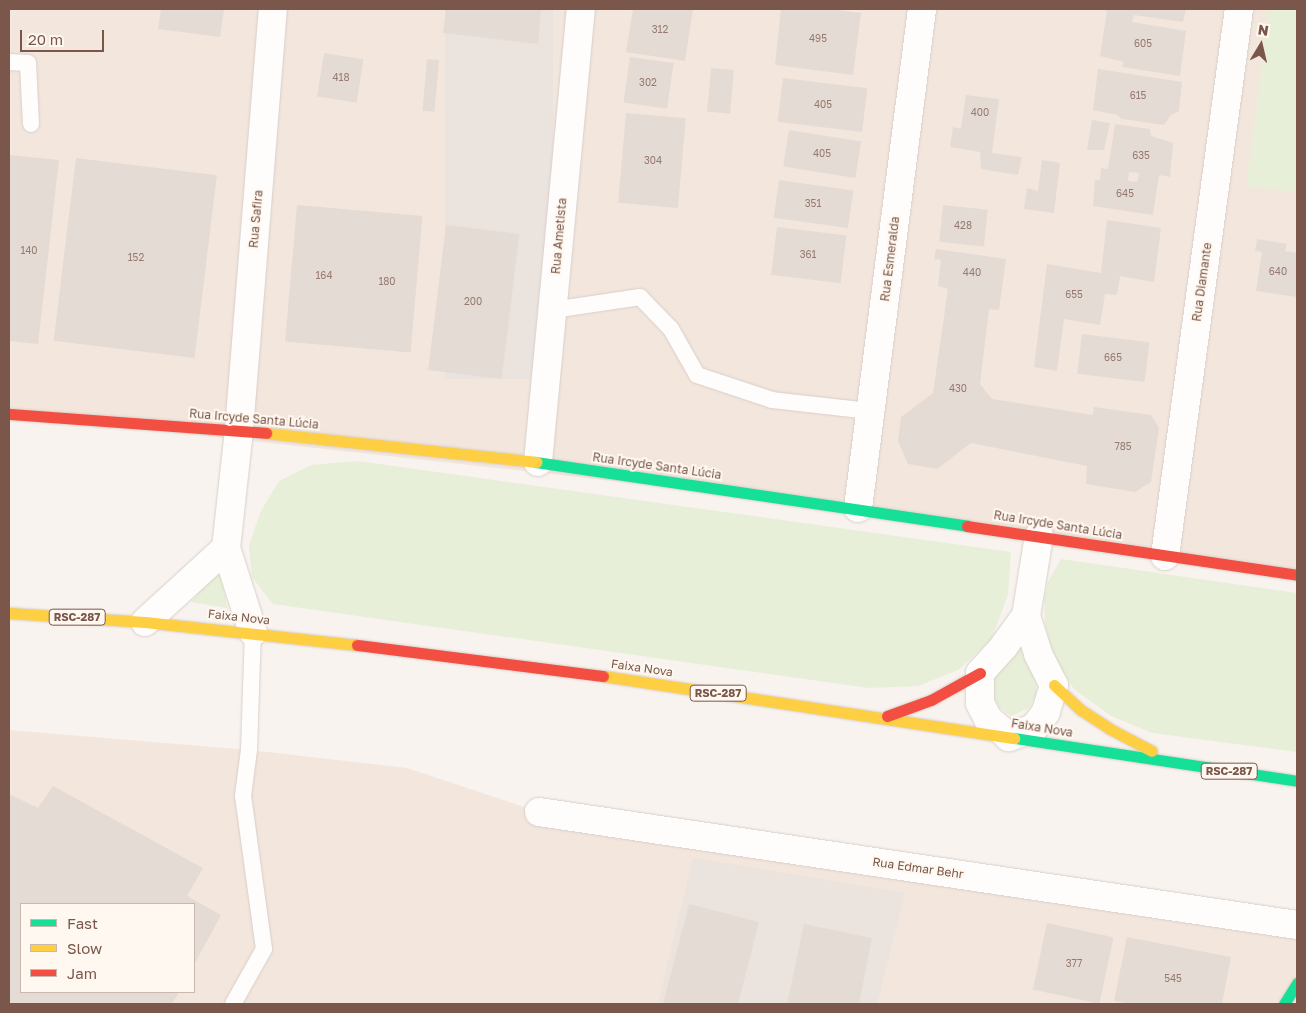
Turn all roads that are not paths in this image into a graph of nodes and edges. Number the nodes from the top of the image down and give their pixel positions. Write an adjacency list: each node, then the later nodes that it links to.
1 (273, 9): 10 (street, Rua Safira)
2 (581, 9): 7 (street, Rua Ametista)
3 (922, 9): 8 (street, Rua Esmeralda)
4 (1239, 9): 15 (street, Rua Diamante)
5 (9, 62): 6 (lane)
6 (30, 124)
7 (552, 310): 8 (lane); 11 (street, Rua Ametista)
8 (870, 411): 12 (street, Rua Esmeralda)
9 (9, 414): 10 (main road, Rua Ircyde Santa Lúcia)
10 (239, 430): 11 (main road, Rua Ircyde Santa Lúcia); 14 (street, Rua Safira)
11 (538, 462): 12 (main road, Rua Ircyde Santa Lúcia)
12 (858, 508): 13 (main road, Rua Ircyde Santa Lúcia)
13 (1039, 536): 15 (main road, Rua Ircyde Santa Lúcia); 18 (street)
14 (226, 548): 19 (street); 20 (street)
15 (1164, 556): 16 (main road, Rua Ircyde Santa Lúcia)
16 (1297, 575)
17 (9, 613): 19 (main road, Faixa Nova / RSC-287)
18 (1026, 616): 21 (street); 22 (street)
19 (145, 622): 20 (main road, Faixa Nova / RSC-287)
20 (253, 632): 23 (main road, Faixa Nova / RSC-287); 32 (lane)
21 (980, 673): 23 (main road); 24 (street)
22 (1054, 685): 24 (street); 25 (main road)
23 (884, 717): 24 (main road, Faixa Nova / RSC-287)
24 (1009, 737): 25 (main road, Faixa Nova / RSC-287)
25 (1173, 762): 26 (main road, Faixa Nova / RSC-287)
26 (1285, 779): 27 (main road, Faixa Nova / RSC-287); 28 (main road)
27 (1297, 781)
28 (1297, 791)
29 (539, 812): 30 (street, Rua Edmar Behr)
30 (1297, 924)
31 (1297, 982): 33 (main road)
32 (233, 1004)
33 (1284, 1004)

